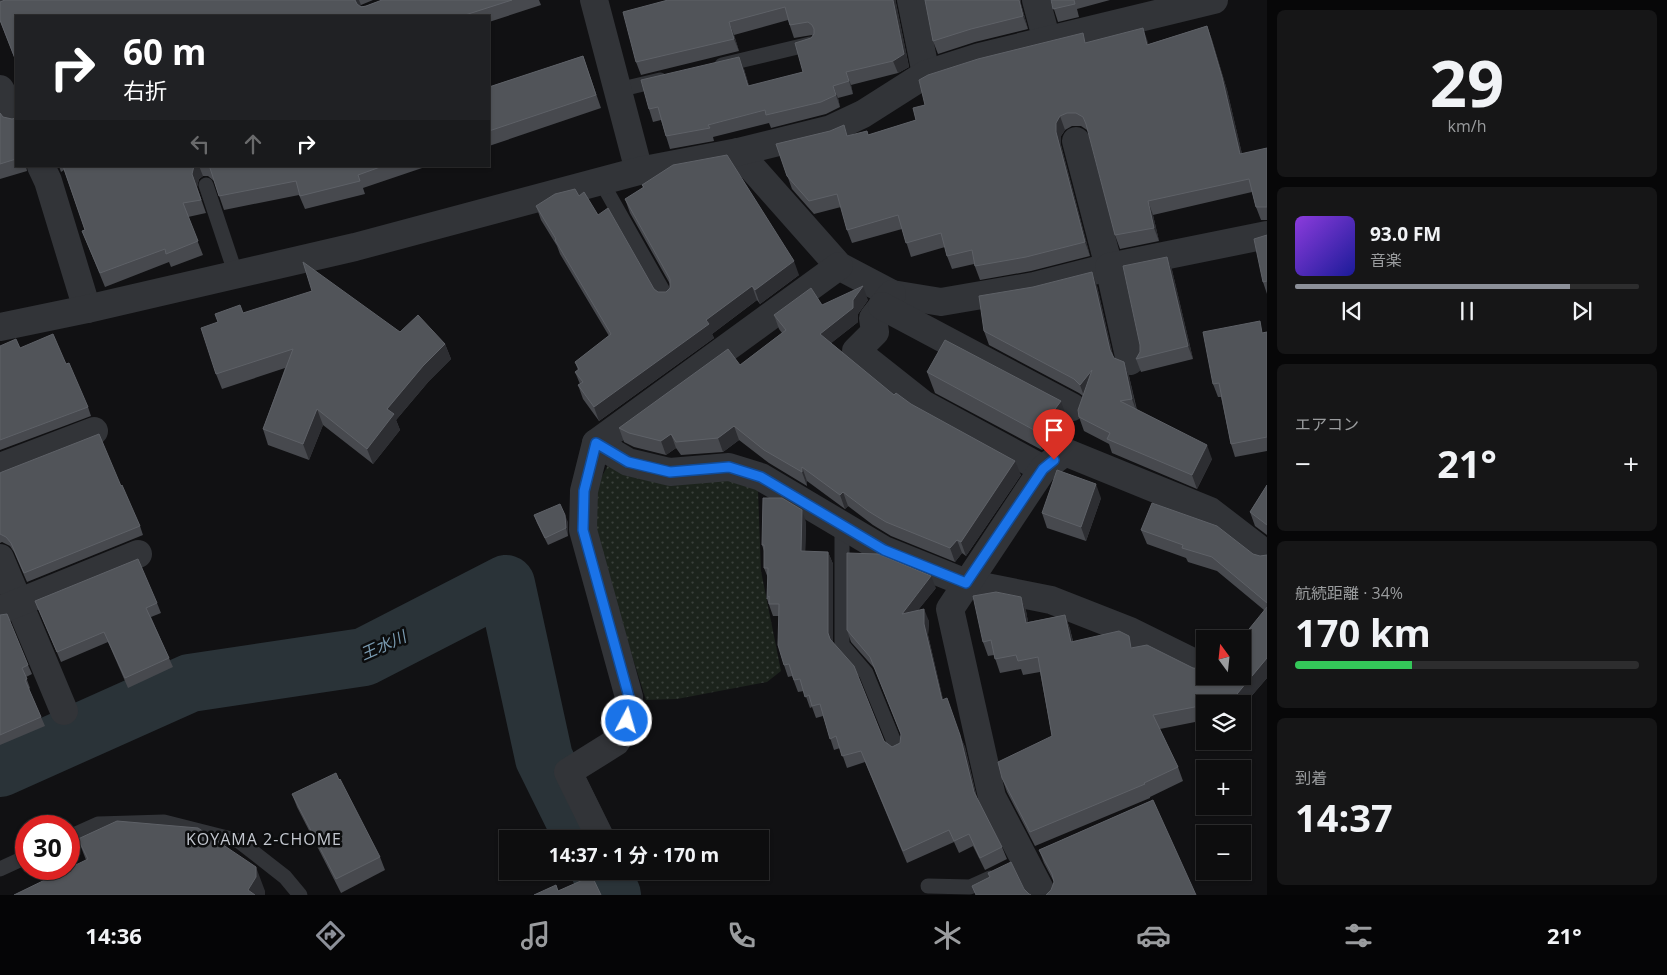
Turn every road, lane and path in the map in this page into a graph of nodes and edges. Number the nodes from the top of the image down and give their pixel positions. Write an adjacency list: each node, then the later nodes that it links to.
1 (594, 0): 10 (street)
2 (911, 0): 8 (street)
3 (1036, 0): 5 (street)
4 (1214, 0): 5 (street)
5 (1047, 41): 8 (street)
6 (810, 44): 7 (lane)
7 (704, 69)
8 (926, 74): 12 (street)
9 (676, 76): 10 (lane)
10 (618, 90): 14 (street)
11 (1076, 141): 19 (street)
12 (738, 152): 14 (street); 18 (street)
13 (41, 167): 23 (street)
14 (639, 170): 15 (street)
15 (601, 181): 20 (street); 21 (lane)
16 (206, 185): 20 (lane)
17 (1267, 235): 19 (street)
18 (839, 266): 22 (street); 28 (street)
19 (1109, 266): 22 (street); 25 (street)
20 (236, 274): 23 (street)
21 (667, 298)
22 (887, 300): 26 (street); 30 (street)
23 (87, 309): 24 (street)
24 (0, 327)
25 (1130, 361)
26 (1072, 406)
27 (94, 431): 29 (street)
28 (596, 443): 31 (street); 40 (street)
29 (0, 468)
30 (1043, 469): 33 (street); 35 (street)
31 (842, 525): 35 (street); 39 (lane)
32 (138, 554): 36 (street)
33 (1267, 555)
34 (0, 558): 36 (street)
35 (966, 583): 37 (street); 43 (street)
36 (9, 606): 38 (street)
37 (1196, 664)
38 (64, 711)
39 (898, 749)
40 (597, 830)
41 (80, 832): 46 (lane)
42 (15, 862): 44 (lane)
43 (1020, 864): 45 (lane); 47 (street)
44 (0, 869)
45 (928, 886)
46 (300, 895)
47 (1043, 895)

